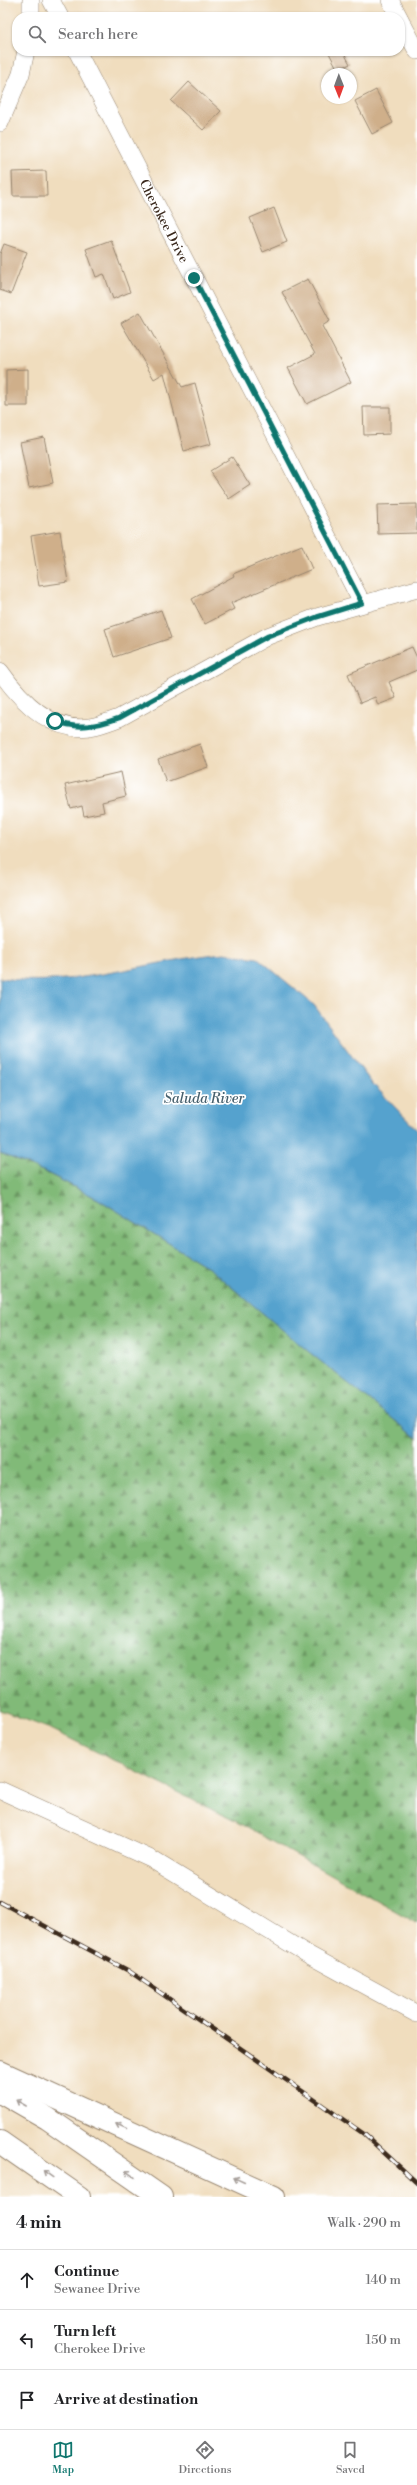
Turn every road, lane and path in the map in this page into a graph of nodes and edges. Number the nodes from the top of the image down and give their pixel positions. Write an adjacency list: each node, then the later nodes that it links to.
1 (31, 0): 4 (street)
2 (51, 0): 5 (street)
3 (390, 0): 6 (street)
4 (31, 12)
5 (57, 12)
6 (398, 12)
7 (406, 24): 8 (street)
8 (417, 51)
9 (25, 56): 11 (street)
10 (80, 56): 13 (street, Cherokee Drive)
11 (0, 123)
12 (417, 588): 13 (street)
13 (362, 603): 14 (street)
14 (0, 671)
15 (0, 1790): 16 (street)
16 (417, 2014)
17 (0, 2072): 22 (highway, one-way to 17)
18 (0, 2091): 21 (highway, one-way to 18)
19 (0, 2142): 20 (highway, one-way to 19)
20 (79, 2197)
21 (161, 2197)
22 (274, 2197)

